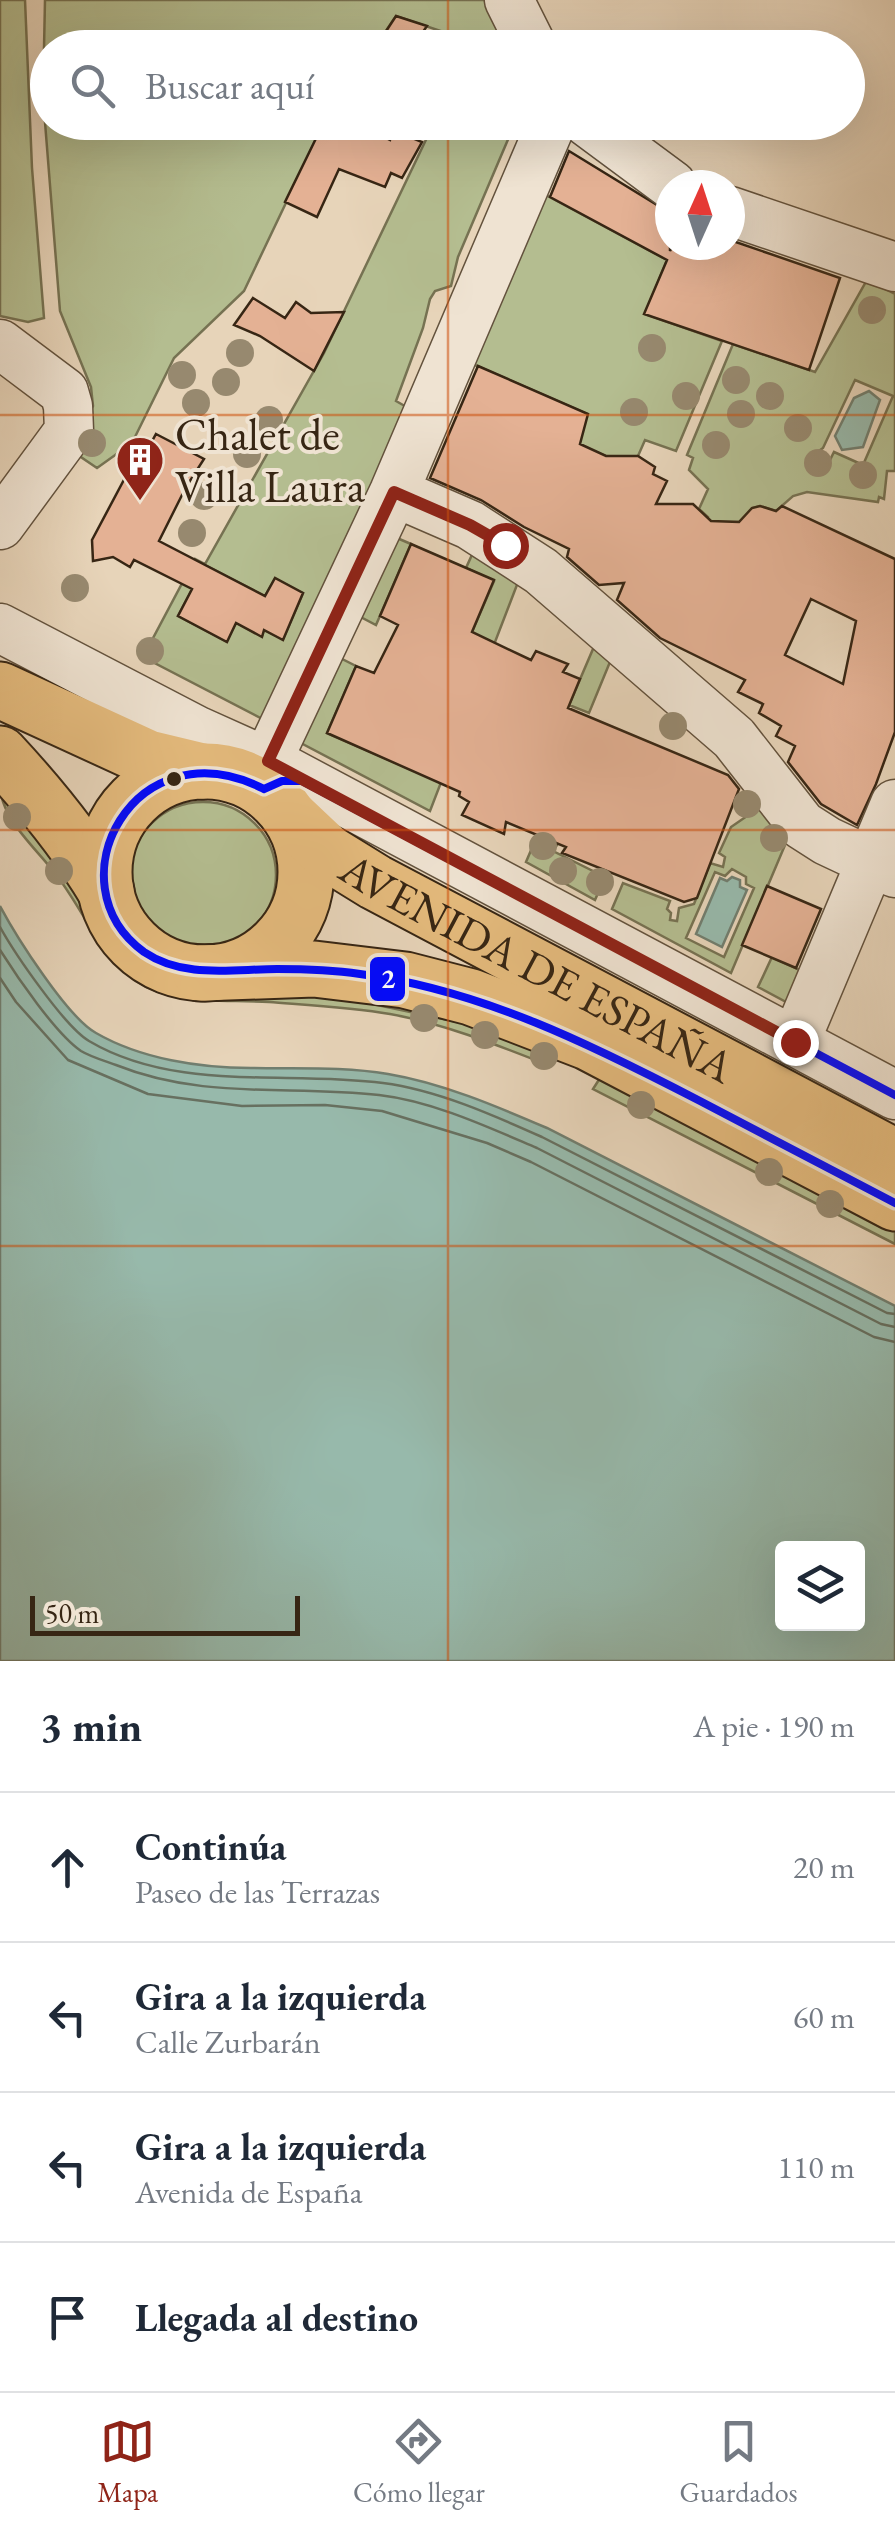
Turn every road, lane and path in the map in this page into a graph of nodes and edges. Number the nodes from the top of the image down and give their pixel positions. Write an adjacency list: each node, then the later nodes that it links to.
1 (510, 0): 2 (street)
2 (524, 30)
3 (544, 140): 9 (street)
4 (611, 140): 5 (street)
5 (655, 172)
6 (745, 216): 7 (street)
7 (895, 267)
8 (0, 344): 10 (street)
9 (394, 492): 14 (street); 16 (street)
10 (0, 525)
11 (0, 628): 14 (street, AVENIDA DE ESPAÑA)
12 (0, 690): 14 (highway, AVENIDA DE ESPAÑA)
13 (0, 754): 17 (highway)
14 (252, 776): 17 (highway); 18 (highway); 19 (street, AVENIDA DE ESPAÑA); 21 (highway, AVENIDA DE ESPAÑA)
15 (895, 804): 16 (street)
16 (883, 867): 19 (street)
17 (106, 891): 18 (highway)
18 (200, 973): 22 (highway, AVENIDA DE ESPAÑA)
19 (795, 1042): 20 (street, AVENIDA DE ESPAÑA)
20 (895, 1095)
21 (895, 1157)
22 (895, 1203)

